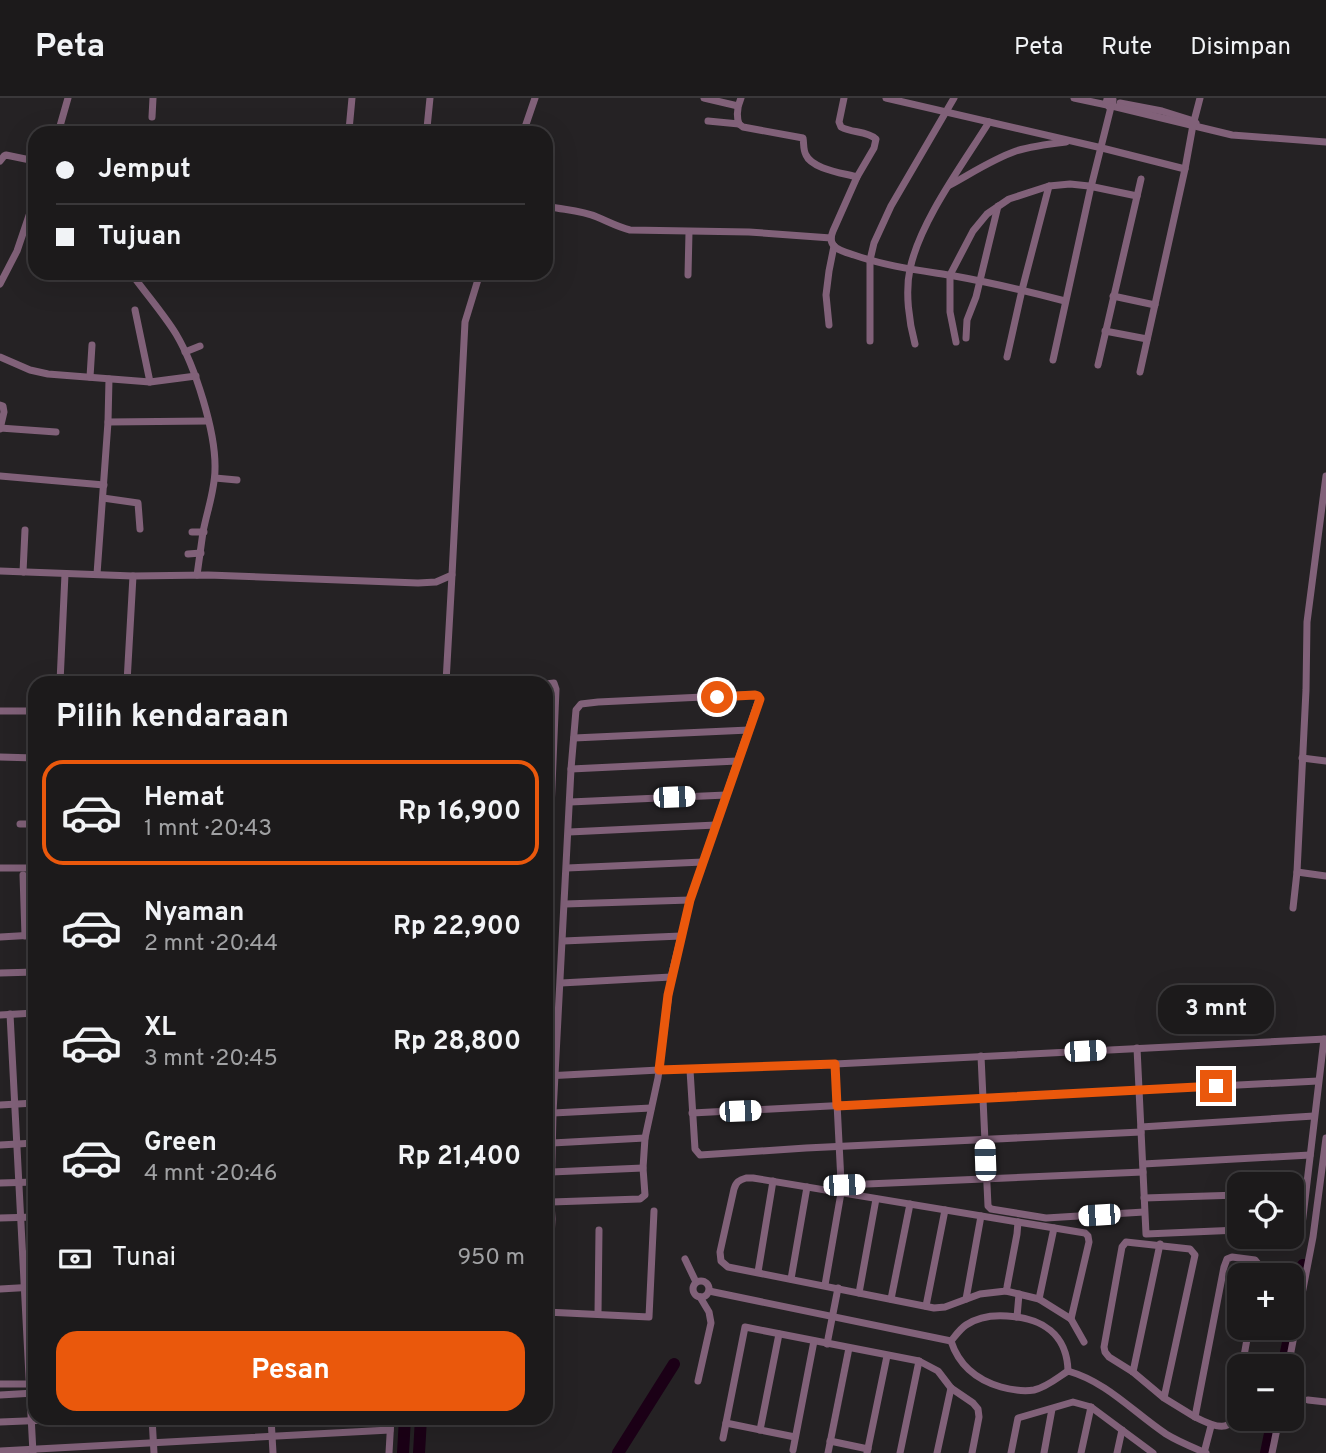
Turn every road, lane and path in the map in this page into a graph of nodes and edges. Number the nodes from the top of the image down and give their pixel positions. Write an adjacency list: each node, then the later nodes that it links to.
1 (68, 98): 19 (street)
2 (153, 98): 15 (street)
3 (352, 98): 20 (street)
4 (429, 98): 21 (street)
5 (535, 98): 22 (street)
6 (704, 98): 12 (street)
7 (844, 98): 30 (street)
8 (886, 98): 14 (street)
9 (954, 98): 14 (street)
10 (1073, 98): 13 (street)
11 (1200, 98): 23 (street)
12 (739, 102): 18 (street)
13 (1109, 102): 23 (street); 26 (street)
14 (946, 111): 17 (street); 41 (street)
15 (152, 117)
16 (708, 121): 18 (street)
17 (989, 122): 24 (street); 32 (street)
18 (739, 124): 30 (street)
19 (60, 126)
20 (349, 126)
21 (427, 126)
22 (525, 126)
23 (1200, 126): 25 (street); 29 (street)
24 (1070, 141): 26 (street); 32 (street)
25 (1326, 142)
26 (1100, 147): 29 (street); 34 (street)
27 (28, 160): 28 (street)
28 (0, 161)
29 (1185, 169): 52 (street)
30 (858, 177): 40 (street)
31 (1141, 179): 35 (street)
32 (950, 185): 42 (street)
33 (1049, 186): 34 (street); 36 (street); 49 (street)
34 (1091, 188): 35 (street); 51 (street)
35 (1137, 196): 50 (street)
36 (999, 206): 44 (street); 47 (street)
37 (553, 207): 39 (street)
38 (28, 219): 48 (street)
39 (689, 232): 40 (street); 43 (street)
40 (833, 242): 41 (street); 56 (street)
41 (870, 260): 42 (street); 60 (street)
42 (909, 270): 44 (street); 62 (street)
43 (688, 275)
44 (950, 275): 47 (street); 54 (street)
45 (136, 280): 69 (street)
46 (478, 280): 97 (street)
47 (979, 282): 49 (street); 55 (street)
48 (0, 284)
49 (1022, 290): 51 (street); 65 (street)
50 (1113, 296): 52 (street); 57 (street)
51 (1065, 301): 66 (street)
52 (1155, 305): 59 (street)
53 (135, 310): 72 (street)
54 (952, 320): 55 (street); 61 (street)
55 (967, 320): 58 (street)
56 (829, 325)
57 (1105, 331): 59 (street); 67 (street)
58 (966, 338)
59 (1147, 339): 68 (street)
60 (870, 341)
61 (956, 342)
62 (915, 344)
63 (92, 345): 70 (street)
64 (0, 357): 70 (street)
65 (1007, 357)
66 (1052, 360)
67 (1098, 365)
68 (1140, 372)
69 (196, 376): 72 (street); 74 (street)
70 (90, 377): 71 (street)
71 (109, 379): 72 (street); 75 (street)
72 (150, 382)
73 (0, 405): 76 (street)
74 (208, 421): 75 (street); 80 (street)
75 (108, 422): 82 (street)
76 (0, 429): 77 (street)
77 (56, 432)
78 (0, 476): 82 (street)
79 (1326, 476): 85 (street)
80 (220, 479): 81 (street); 88 (street)
81 (237, 480)
82 (104, 485): 83 (street)
83 (103, 498): 84 (street); 94 (street)
84 (140, 529)
85 (1322, 529): 110 (street)
86 (25, 530): 92 (street)
87 (192, 532): 88 (street)
88 (204, 532): 89 (street)
89 (201, 553): 90 (street); 95 (street)
90 (188, 554)
91 (0, 570): 92 (street)
92 (23, 572): 93 (street)
93 (65, 574): 94 (street); 98 (street)
94 (97, 575): 96 (street)
95 (198, 575): 96 (street); 97 (street)
96 (133, 576): 99 (street)
97 (447, 578): 100 (street)
98 (60, 676)
99 (127, 676)
100 (446, 676)
101 (553, 684): 106 (street)
102 (0, 711): 103 (street)
103 (28, 711)
104 (748, 730): 105 (street); 105 (street); 111 (street)
105 (573, 738): 113 (street)
106 (555, 741): 107 (street)
107 (553, 753)
108 (0, 757): 109 (street)
109 (28, 758)
110 (1302, 758): 112 (street); 125 (street)
111 (737, 761): 113 (street); 114 (street)
112 (1326, 761)
113 (572, 769): 115 (street)
114 (726, 795): 115 (street); 118 (street)
115 (570, 802): 119 (street)
116 (20, 824): 117 (street)
117 (28, 824)
118 (716, 825): 119 (street); 121 (street)
119 (568, 829): 120 (street); 124 (street)
120 (553, 832)
121 (703, 862): 124 (street); 128 (street)
122 (0, 867): 123 (street)
123 (28, 867)
124 (567, 868): 129 (street)
125 (1297, 872): 127 (street); 130 (street)
126 (23, 875): 131 (street)
127 (1326, 876)
128 (690, 900): 129 (street); 133 (street)
129 (565, 904): 135 (street)
130 (1293, 908)
131 (25, 936): 132 (street); 134 (street)
132 (28, 936)
133 (681, 936): 135 (street); 138 (street)
134 (0, 937)
135 (563, 941): 139 (street)
136 (28, 972): 137 (street)
137 (0, 974)
138 (671, 977): 139 (street); 148 (street)
139 (561, 983): 147 (street)
140 (28, 1013): 141 (street)
141 (10, 1014): 142 (street); 157 (street)
142 (0, 1015)
143 (1325, 1039): 144 (street); 151 (street)
144 (1137, 1048): 145 (street); 152 (street)
145 (981, 1056): 146 (street); 154 (street)
146 (835, 1064): 149 (street); 158 (street)
147 (553, 1066)
148 (660, 1070): 149 (street); 150 (street); 159 (street)
149 (689, 1070): 161 (street)
150 (553, 1076)
151 (1318, 1081): 152 (street); 162 (street)
152 (1139, 1090): 154 (street); 164 (street)
153 (553, 1094): 160 (street)
154 (983, 1098): 158 (street); 167 (street)
155 (28, 1104): 157 (street)
156 (0, 1105): 157 (street)
157 (15, 1105): 170 (street)
158 (837, 1106): 161 (street); 172 (street)
159 (651, 1108): 160 (street); 165 (street)
160 (554, 1113): 163 (street)
161 (692, 1113): 172 (street)
162 (1314, 1116): 164 (street); 173 (street)
163 (553, 1128)
164 (1141, 1130): 167 (street); 175 (street)
165 (645, 1138): 169 (street); 174 (street)
166 (1326, 1138): 237 (street)
167 (984, 1139): 172 (street); 177 (street)
168 (28, 1143): 170 (street)
169 (553, 1143)
170 (17, 1144): 171 (street); 181 (street)
171 (0, 1145)
172 (839, 1146): 177 (street)
173 (1310, 1156): 175 (street); 183 (street)
174 (643, 1168): 176 (street); 189 (street)
175 (1143, 1168): 177 (street); 186 (street)
176 (553, 1172)
177 (986, 1180): 193 (street)
178 (773, 1181): 182 (street); 207 (street); 207 (street)
179 (28, 1182): 181 (street)
180 (0, 1183): 181 (street)
181 (19, 1183): 196 (street)
182 (807, 1187): 184 (street); 208 (street)
183 (1305, 1192): 188 (street)
184 (841, 1193): 187 (street); 210 (street)
185 (1227, 1195): 186 (street)
186 (1144, 1198): 193 (street)
187 (876, 1199): 190 (street); 217 (street)
188 (1304, 1200)
189 (553, 1204)
190 (910, 1204): 191 (street); 220 (street)
191 (945, 1210): 194 (street); 223 (street)
192 (654, 1211): 225 (street)
193 (1144, 1212): 201 (street)
194 (981, 1216): 198 (street); 221 (street)
195 (0, 1218): 196 (street)
196 (21, 1218): 197 (street); 203 (street)
197 (28, 1218)
198 (1018, 1223): 199 (street); 216 (street)
199 (1054, 1228): 222 (street); 228 (street)
200 (599, 1230): 225 (street)
201 (1227, 1231)
202 (1160, 1244): 241 (street); 241 (street); 248 (street)
203 (23, 1254): 204 (street); 211 (street)
204 (28, 1254)
205 (685, 1259): 209 (street)
206 (1257, 1263): 253 (street)
207 (758, 1272): 208 (street)
208 (791, 1279): 210 (street)
209 (696, 1282): 215 (street); 219 (street)
210 (825, 1286): 213 (street)
211 (24, 1288): 212 (street); 214 (street); 229 (street)
212 (28, 1288)
213 (838, 1288): 217 (street); 226 (street)
214 (0, 1289)
215 (709, 1291): 219 (street); 226 (street)
216 (1006, 1291): 218 (street); 221 (street)
217 (859, 1293): 220 (street)
218 (1019, 1294): 222 (street); 227 (street)
219 (700, 1297): 242 (street)
220 (891, 1299): 223 (street)
221 (966, 1299): 223 (street)
222 (1039, 1299): 228 (street)
223 (926, 1306)
224 (553, 1312): 225 (street)
225 (598, 1314)
226 (832, 1317): 233 (street); 235 (street)
227 (1017, 1317): 233 (street); 240 (street)
228 (1071, 1319): 234 (street)
229 (26, 1321): 230 (street)
230 (28, 1333)
231 (779, 1334): 232 (street); 256 (street); 264 (street)
232 (814, 1341): 235 (street); 268 (street)
233 (951, 1341): 240 (street)
234 (1084, 1342)
235 (827, 1344): 236 (street)
236 (849, 1348): 238 (street); 270 (street)
237 (1291, 1354)
238 (887, 1356): 239 (street); 275 (street)
239 (919, 1361): 245 (street); 280 (street)
240 (1068, 1371): 288 (street)
241 (1133, 1372): 248 (street)
242 (698, 1381)
243 (0, 1384): 244 (street)
244 (28, 1384)
245 (951, 1388): 281 (street); 282 (street)
246 (28, 1393): 247 (street)
247 (0, 1395)
248 (1164, 1398): 253 (street)
249 (1308, 1400): 250 (street)
250 (1326, 1402)
251 (1091, 1407): 252 (street); 265 (street); 285 (street)
252 (1052, 1409): 283 (street); 284 (street)
253 (1195, 1418): 262 (street)
254 (28, 1421): 255 (street)
255 (0, 1422)
256 (726, 1423): 264 (street); 269 (street)
257 (31, 1425): 274 (street)
258 (152, 1425): 271 (street)
259 (271, 1425): 267 (street)
260 (390, 1425): 263 (street)
261 (1227, 1425): 262 (street)
262 (1212, 1426): 288 (street)
263 (390, 1430): 267 (street); 278 (street)
264 (761, 1430): 268 (street)
265 (1122, 1430): 286 (street); 287 (street)
266 (1277, 1431): 289 (street)
267 (272, 1437): 271 (street); 277 (street)
268 (795, 1437): 272 (street)
269 (723, 1438)
270 (830, 1441): 275 (street); 279 (street)
271 (153, 1443): 274 (street); 276 (street)
272 (793, 1450)
273 (0, 1451): 274 (street)
274 (33, 1451)
275 (868, 1451)
276 (154, 1453)
277 (273, 1453)
278 (389, 1453)
279 (828, 1453)
280 (900, 1453)
281 (937, 1453)
282 (972, 1453)
283 (1011, 1453)
284 (1044, 1453)
285 (1081, 1453)
286 (1117, 1453)
287 (1153, 1453)
288 (1205, 1453)
289 (1272, 1453)

